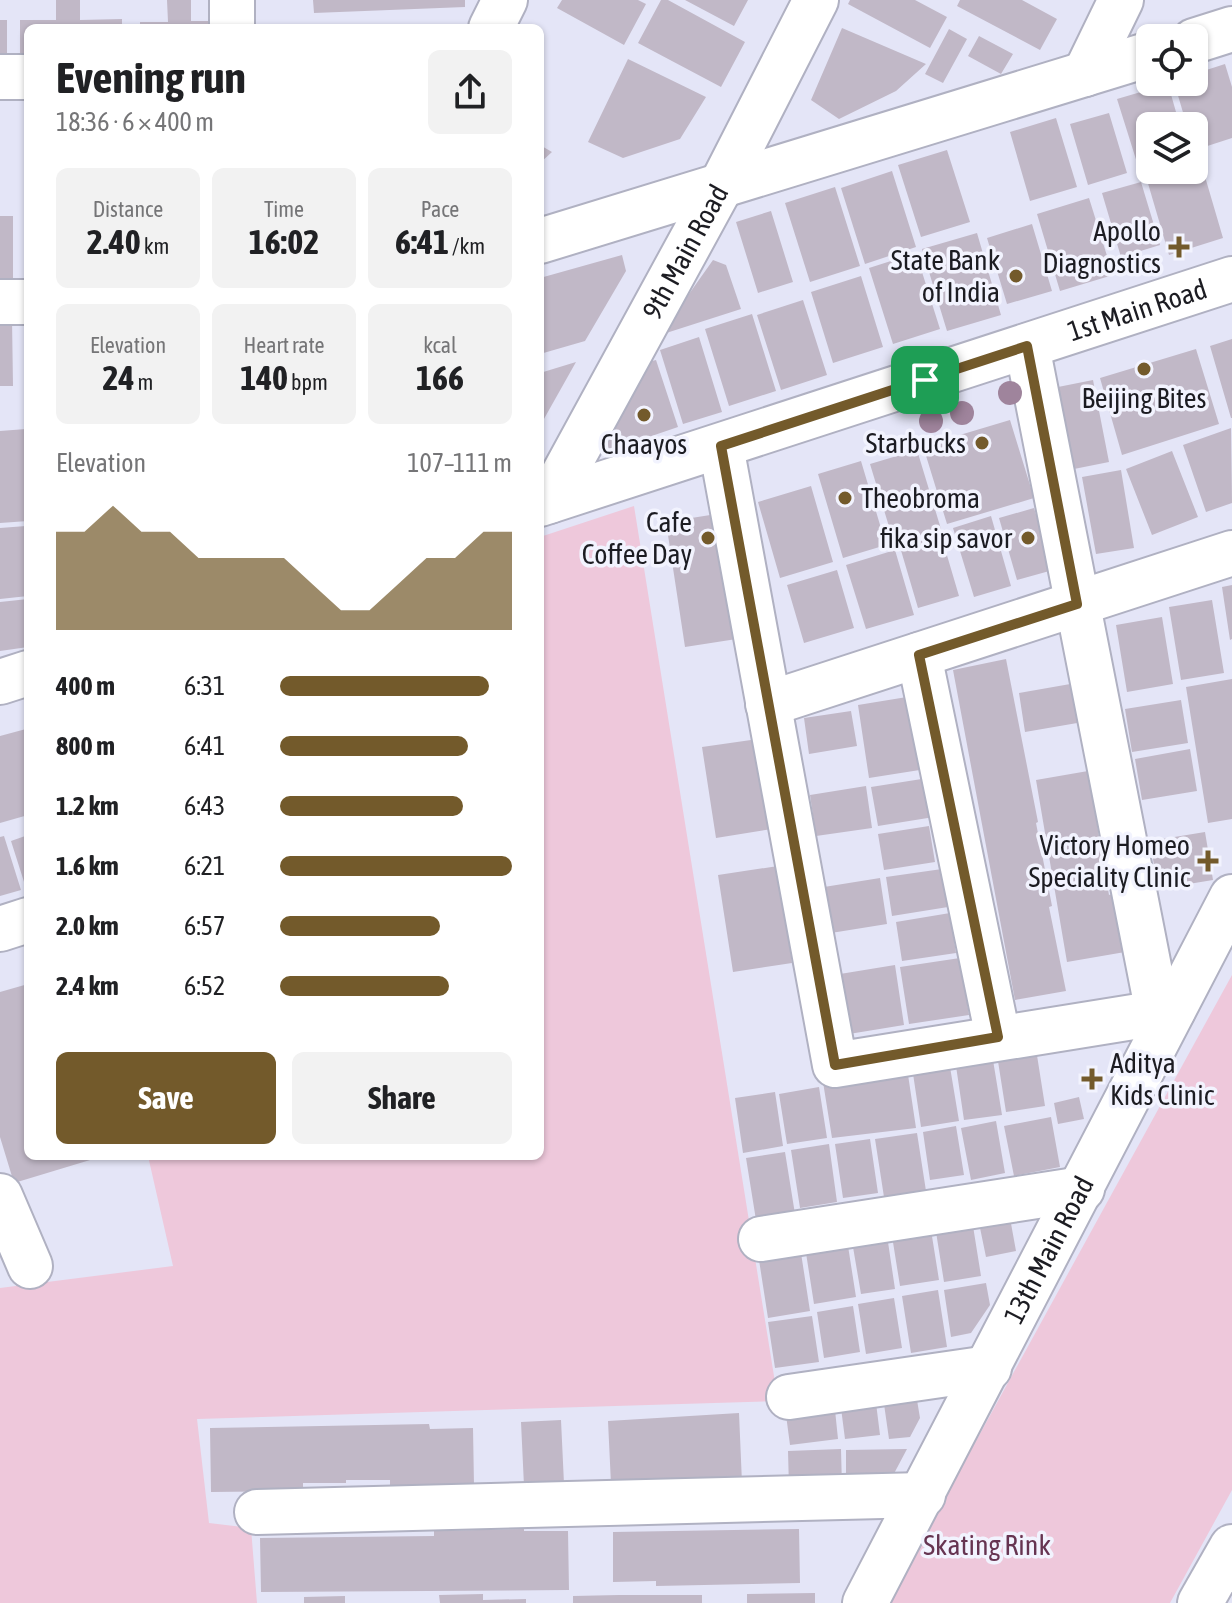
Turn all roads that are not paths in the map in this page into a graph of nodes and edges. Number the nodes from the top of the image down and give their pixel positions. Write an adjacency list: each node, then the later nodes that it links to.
1 (232, 0): 5 (street)
2 (505, 0): 6 (street)
3 (816, 0): 13 (street, 9th Main Road)
4 (1121, 0): 10 (street)
5 (232, 24)
6 (493, 24)
7 (1232, 29): 8 (street)
8 (1208, 37)
9 (1136, 58): 10 (street)
10 (1085, 74): 13 (street)
11 (0, 77): 12 (street)
12 (24, 77)
13 (721, 186): 14 (street); 20 (street, 9th Main Road)
14 (544, 240)
15 (1232, 279): 18 (street, 1st Main Road)
16 (0, 302): 17 (street)
17 (24, 302)
18 (1027, 346): 19 (street, 1st Main Road); 22 (street)
19 (721, 446): 20 (street, 1st Main Road); 26 (street)
20 (545, 503)
21 (1232, 553): 22 (street)
22 (1077, 604): 23 (street); 30 (street)
23 (919, 655): 26 (street); 31 (street)
24 (24, 674): 25 (street)
25 (0, 682)
26 (768, 704): 31 (street)
27 (1232, 897): 30 (street, 13th Main Road)
28 (24, 921): 29 (street)
29 (0, 929)
30 (1165, 1011): 31 (street); 32 (street, 13th Main Road)
31 (998, 1037)
32 (1082, 1189): 34 (street); 36 (street, 13th Main Road)
33 (0, 1196): 35 (street)
34 (761, 1239)
35 (30, 1266)
36 (989, 1368): 37 (street); 38 (street, 13th Main Road)
37 (789, 1397)
38 (923, 1495): 39 (street); 41 (street, 13th Main Road)
39 (257, 1512)
40 (1232, 1547): 42 (street)
41 (865, 1603)
42 (1200, 1603)

